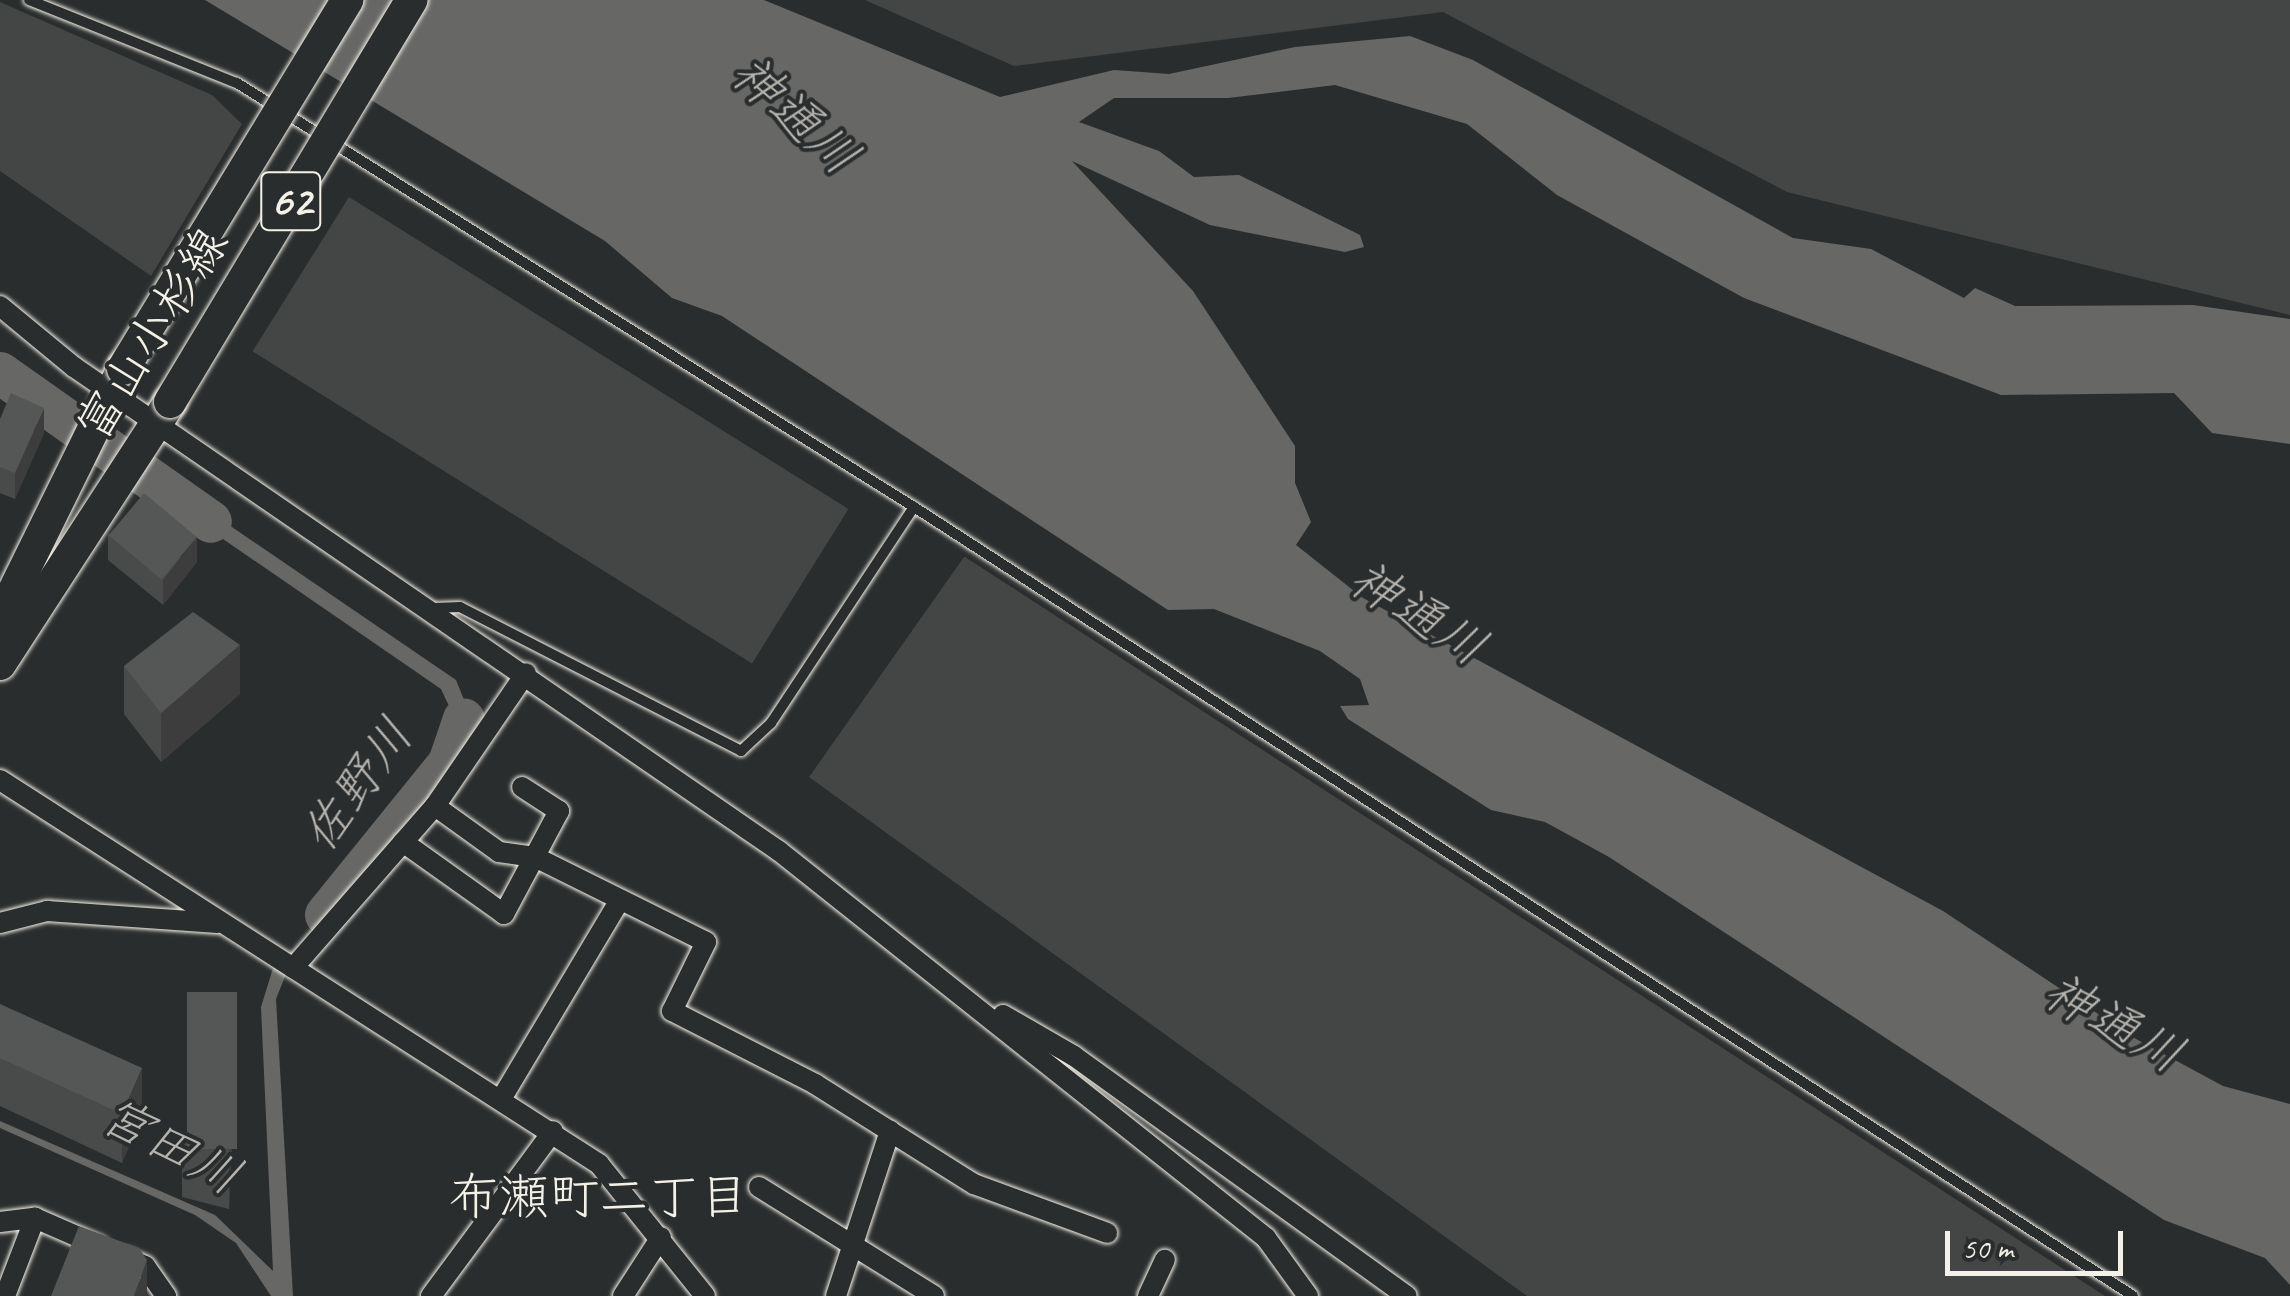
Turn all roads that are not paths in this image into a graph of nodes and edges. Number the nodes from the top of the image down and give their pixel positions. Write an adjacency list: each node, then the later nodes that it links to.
1 (29, 0): 7 (lane)
2 (347, 0): 5 (main road, 富山小杉線 / 62, bridge)
3 (412, 0): 6 (main road, 富山小杉線 / 62, bridge)
4 (0, 306): 5 (street)
5 (117, 380): 6 (street); 9 (main road, 富山小杉線 / 62)
6 (163, 412): 8 (street); 10 (main road, 富山小杉線 / 62)
7 (914, 507): 8 (lane); 42 (lane)
8 (434, 608): 11 (street)
9 (0, 619)
10 (0, 664)
11 (526, 673): 14 (street); 21 (street)
12 (0, 780): 19 (street)
13 (522, 787): 16 (street)
14 (435, 806): 15 (street); 16 (street)
15 (402, 842): 16 (street); 20 (street)
16 (535, 856): 17 (street)
17 (617, 905): 22 (street); 24 (street)
18 (0, 923): 19 (street)
19 (220, 923): 20 (street)
20 (293, 968): 22 (street)
21 (944, 981): 40 (street); 41 (street)
22 (503, 1096): 23 (street)
23 (553, 1131): 29 (street); 35 (street)
24 (890, 1131): 28 (street); 30 (street)
25 (759, 1187): 30 (street)
26 (35, 1218): 27 (street); 33 (street); 34 (street)
27 (0, 1222)
28 (1106, 1233)
29 (661, 1237): 32 (street); 36 (street)
30 (852, 1246): 37 (street); 38 (street)
31 (1165, 1260): 39 (street)
32 (700, 1294)
33 (5, 1296)
34 (166, 1296)
35 (431, 1296)
36 (623, 1296)
37 (836, 1296)
38 (934, 1296)
39 (1148, 1296)
40 (1308, 1296)
41 (1407, 1296)
42 (2133, 1296)

